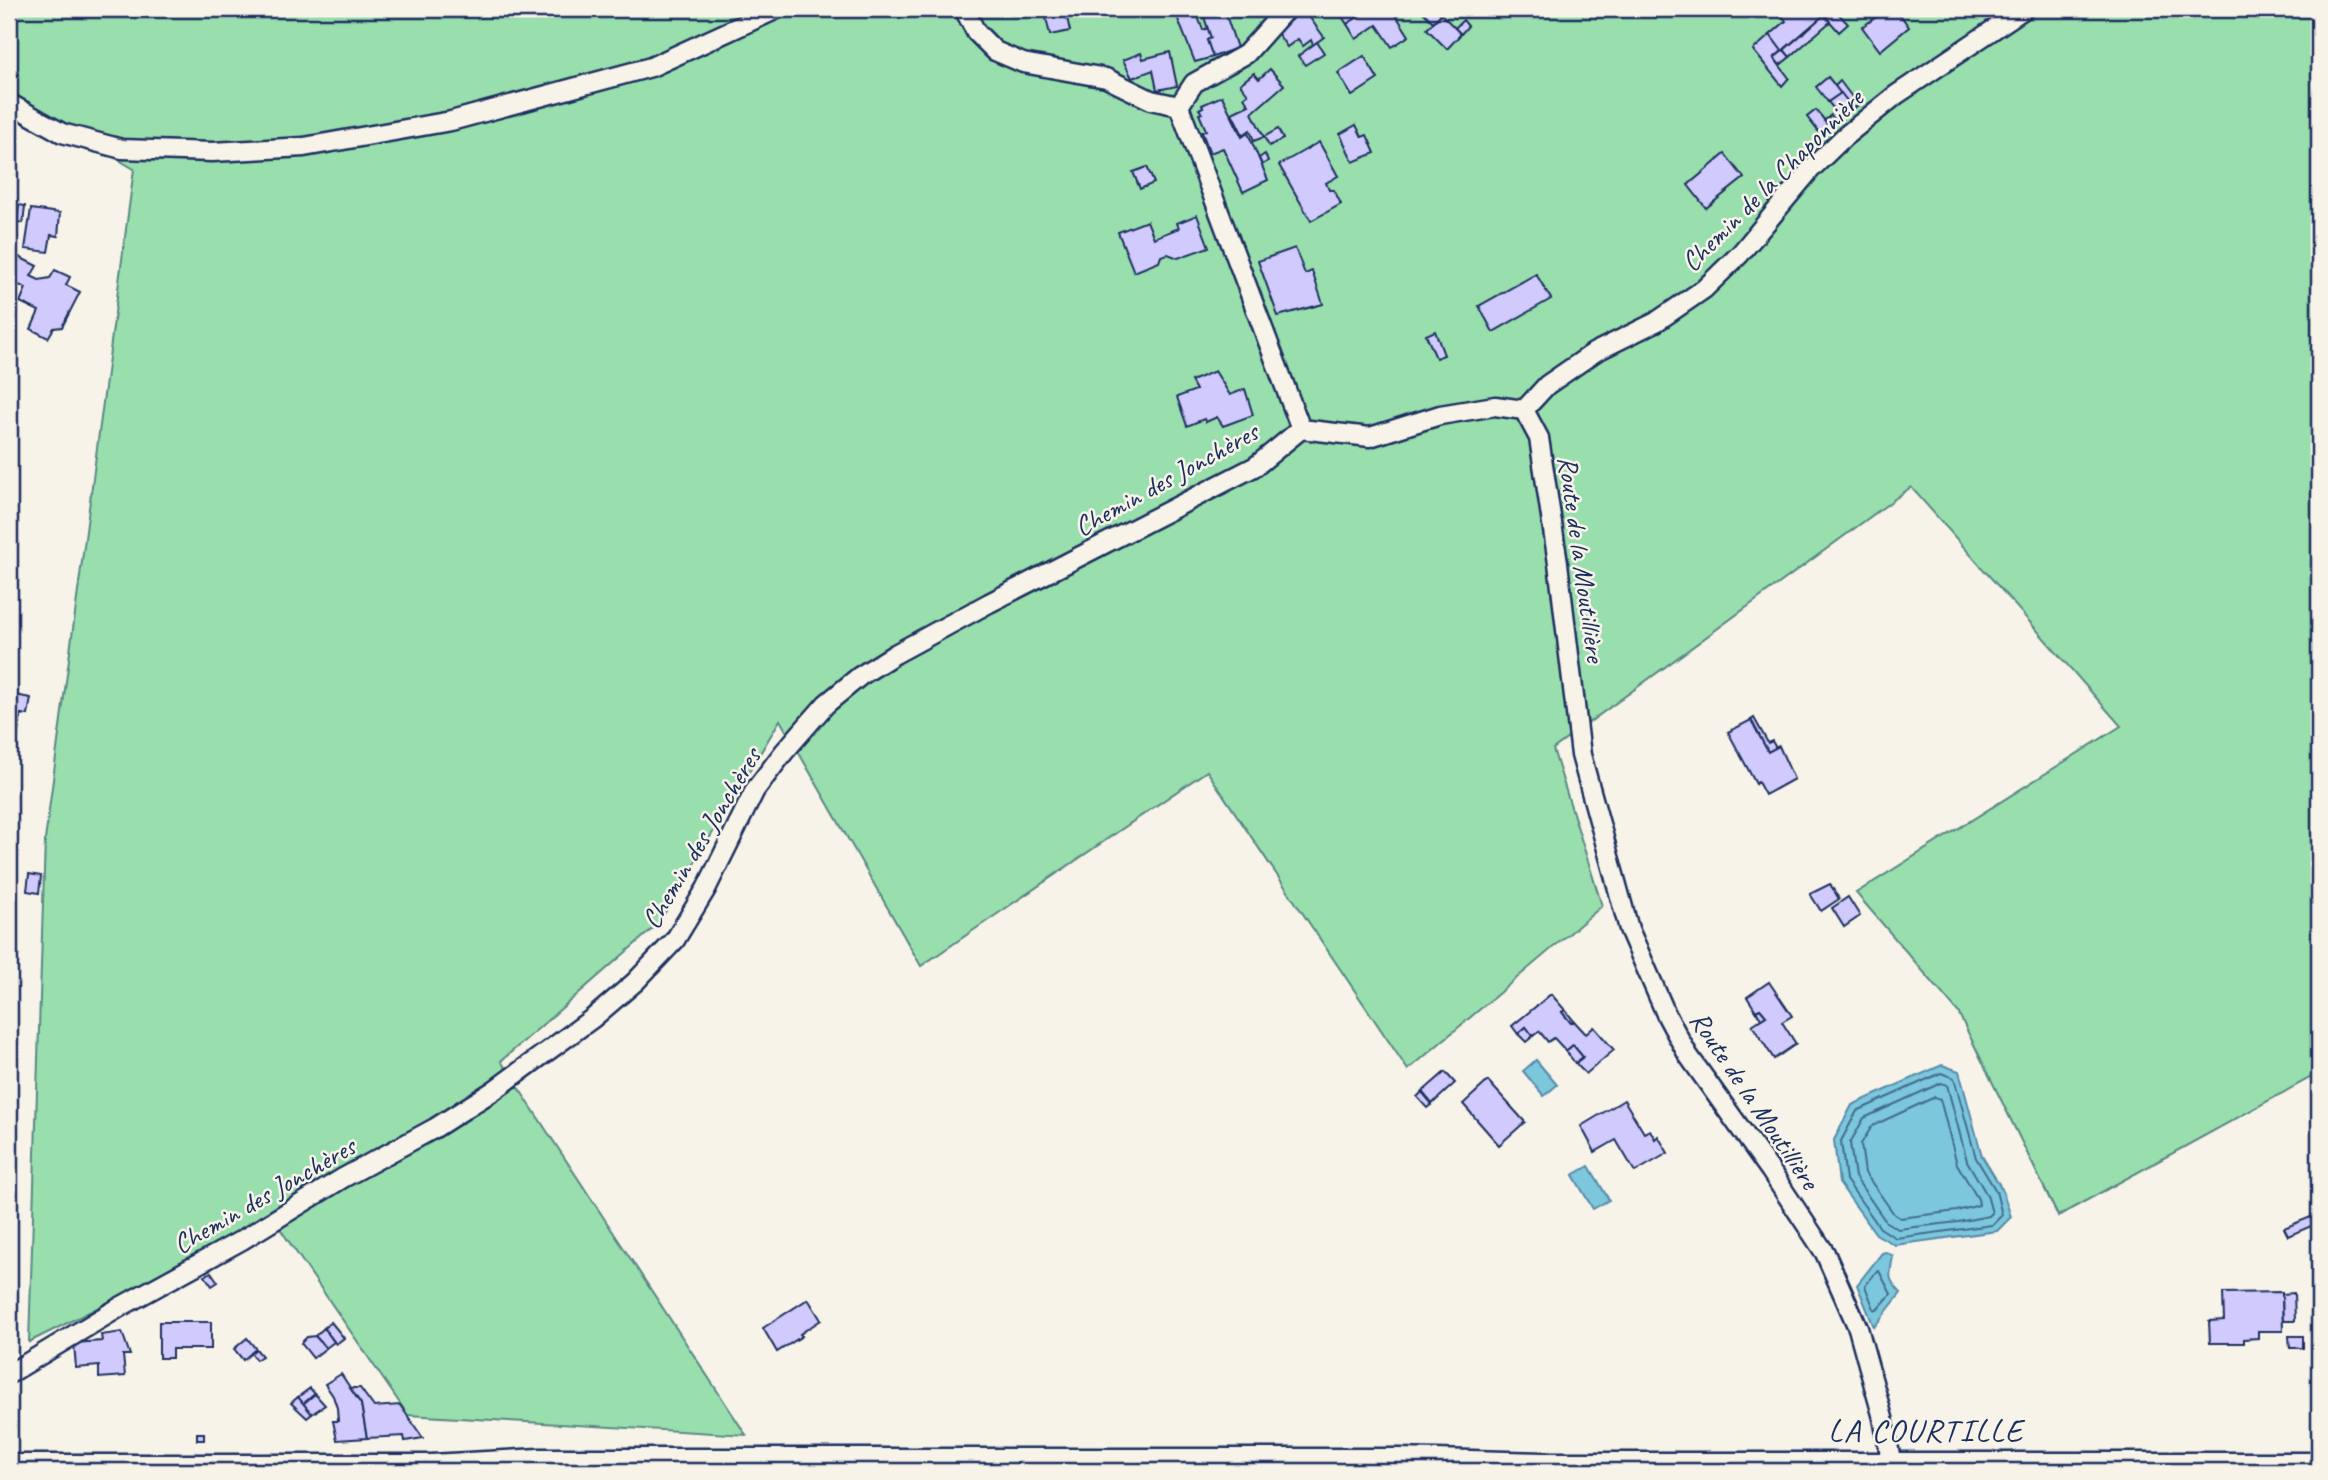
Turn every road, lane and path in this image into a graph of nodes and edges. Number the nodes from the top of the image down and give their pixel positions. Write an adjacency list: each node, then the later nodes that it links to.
1 (776, 9): 5 (street)
2 (964, 9): 6 (street)
3 (1286, 9): 6 (street)
4 (2024, 9): 7 (street, Chemin de la Chaponnière)
5 (9, 103)
6 (1179, 106): 8 (street)
7 (1524, 410): 8 (street); 14 (street, Route de la Moutillière)
8 (1301, 429): 9 (street, Chemin des Jonchères)
9 (9, 1374)
10 (892, 1463): 11 (main road); 16 (main road); 17 (street)
11 (1197, 1463): 13 (main road); 18 (street)
12 (2319, 1466): 14 (main road)
13 (1543, 1467): 14 (main road); 19 (main road)
14 (1892, 1468)
15 (9, 1469): 16 (main road)
16 (441, 1470)
17 (923, 1471)
18 (1145, 1471)
19 (1486, 1471)

